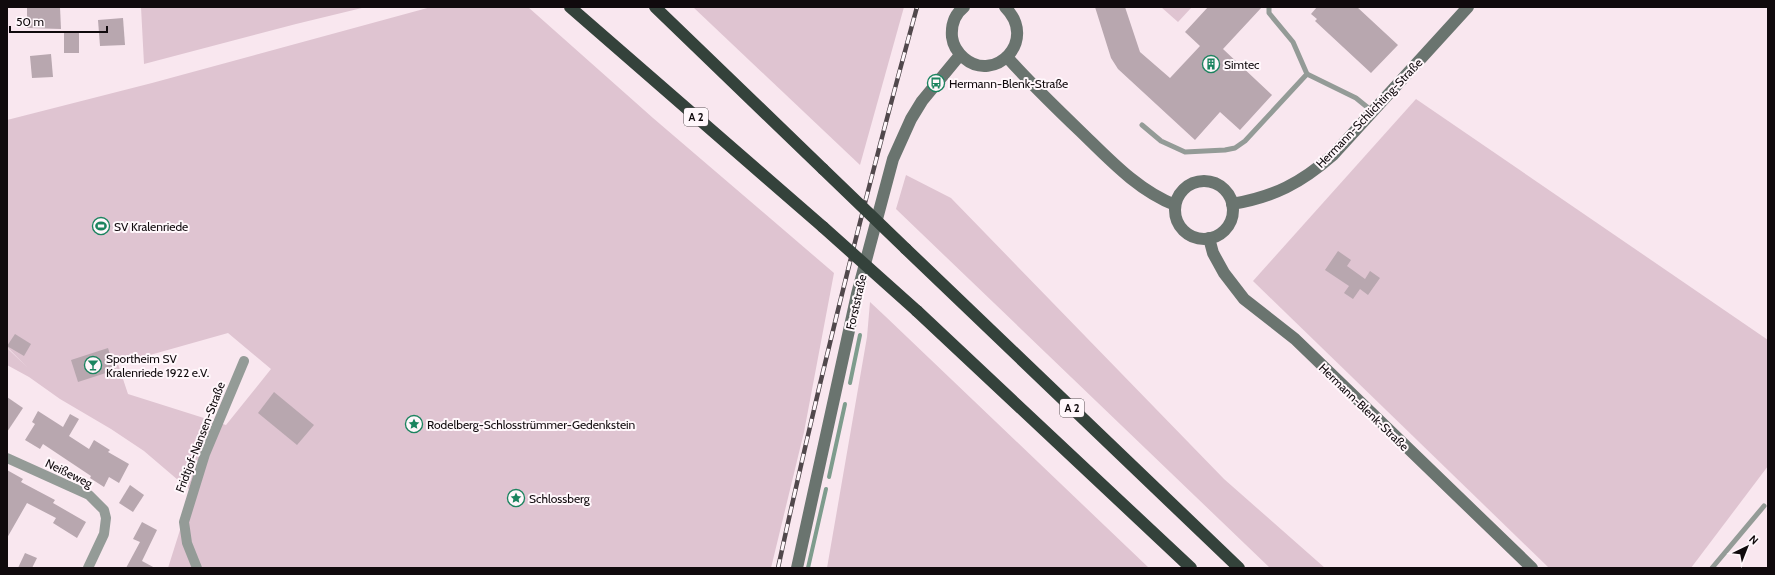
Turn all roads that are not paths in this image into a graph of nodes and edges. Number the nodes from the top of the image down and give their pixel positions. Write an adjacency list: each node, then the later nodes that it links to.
1 (570, 7): 21 (highway, A 2, bridge)
2 (655, 7): 22 (highway, A 2, bridge)
3 (964, 7): 7 (street)
4 (1005, 7): 8 (street)
5 (1269, 7): 9 (lane)
6 (1468, 7): 10 (street, Hermann-Schlichting-Straße)
7 (960, 55): 8 (street); 20 (street, Forststraße)
8 (1007, 57): 13 (street)
9 (1307, 74): 10 (lane); 11 (lane)
10 (1373, 111): 12 (street, Hermann-Schlichting-Straße)
11 (1142, 125)
12 (1232, 204): 13 (street); 14 (street)
13 (1175, 205): 14 (street)
14 (1209, 238): 23 (street, Hermann-Blenk-Straße)
15 (244, 361): 19 (street, Fridtjof-Nansen-Straße)
16 (7, 458): 18 (street, Neißeweg)
17 (1764, 506): 24 (lane)
18 (88, 568)
19 (197, 568)
20 (797, 568)
21 (1191, 568)
22 (1239, 568)
23 (1532, 568)
24 (1712, 568)

